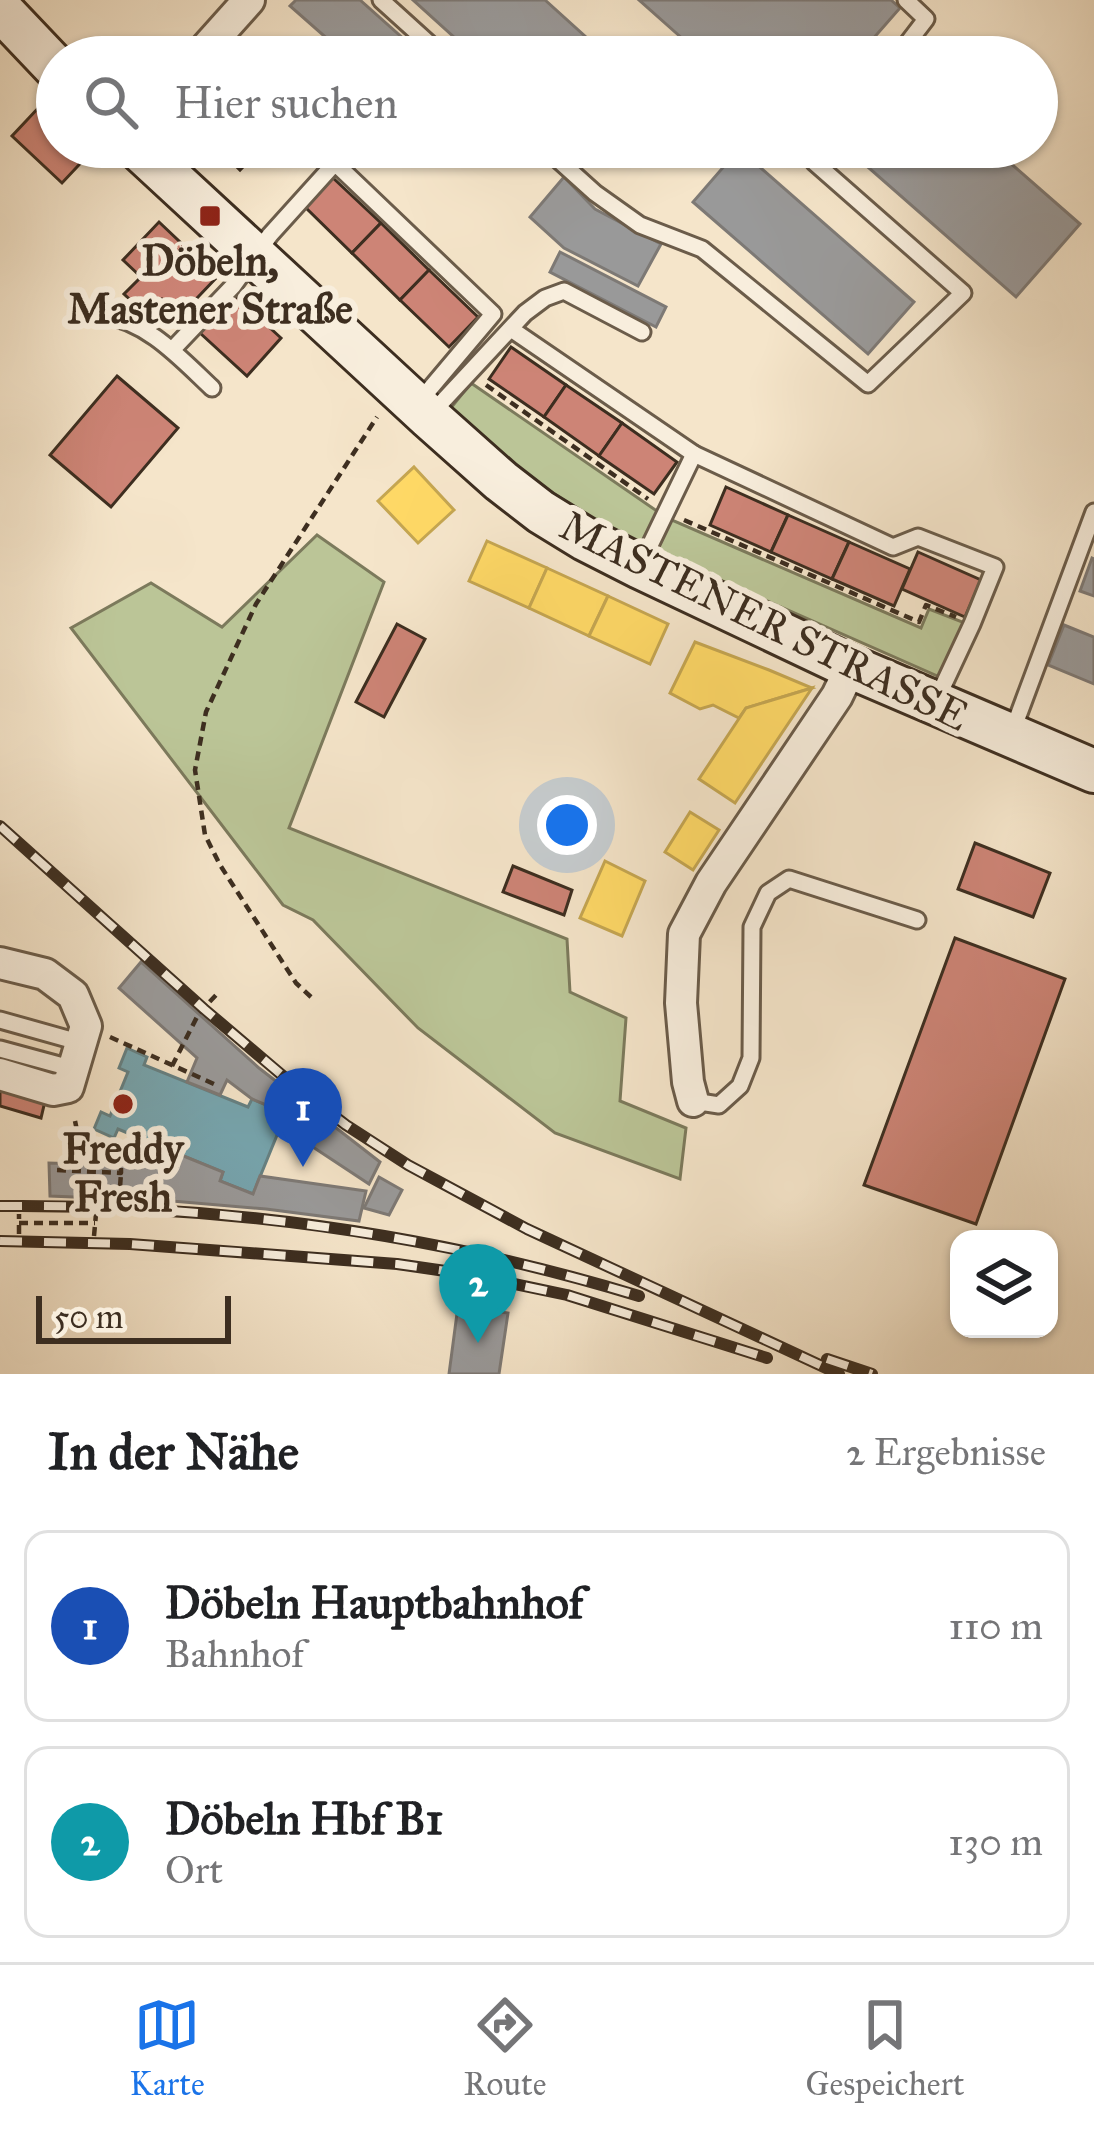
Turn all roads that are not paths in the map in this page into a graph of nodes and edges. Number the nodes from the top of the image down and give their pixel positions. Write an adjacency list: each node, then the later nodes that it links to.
1 (250, 0): 5 (street)
2 (381, 0): 6 (lane)
3 (905, 0): 7 (lane)
4 (0, 9): 8 (main road)
5 (217, 36)
6 (421, 36)
7 (913, 36)
8 (36, 47)
9 (160, 168): 14 (main road, MASTENER STRASSE)
10 (331, 168): 14 (lane)
11 (340, 168): 20 (lane)
12 (567, 168): 13 (lane)
13 (820, 168)
14 (255, 256): 18 (lane); 20 (main road, MASTENER STRASSE)
15 (101, 314): 18 (lane)
16 (511, 329): 17 (lane); 20 (lane); 21 (lane)
17 (642, 332)
18 (172, 350): 19 (lane)
19 (212, 388)
20 (415, 404): 23 (main road, MASTENER STRASSE)
21 (694, 454): 23 (lane); 25 (lane)
22 (1094, 512): 26 (lane)
23 (640, 567): 24 (main road, MASTENER STRASSE)
24 (851, 668): 25 (main road, MASTENER STRASSE); 34 (street)
25 (935, 704): 26 (main road, MASTENER STRASSE)
26 (1010, 737): 27 (main road, MASTENER STRASSE)
27 (1094, 771)
28 (917, 920): 34 (lane)
29 (0, 963): 32 (street)
30 (0, 1020): 32 (lane)
31 (0, 1049): 32 (lane)
32 (78, 1056): 33 (street)
33 (0, 1074)
34 (693, 1101)

